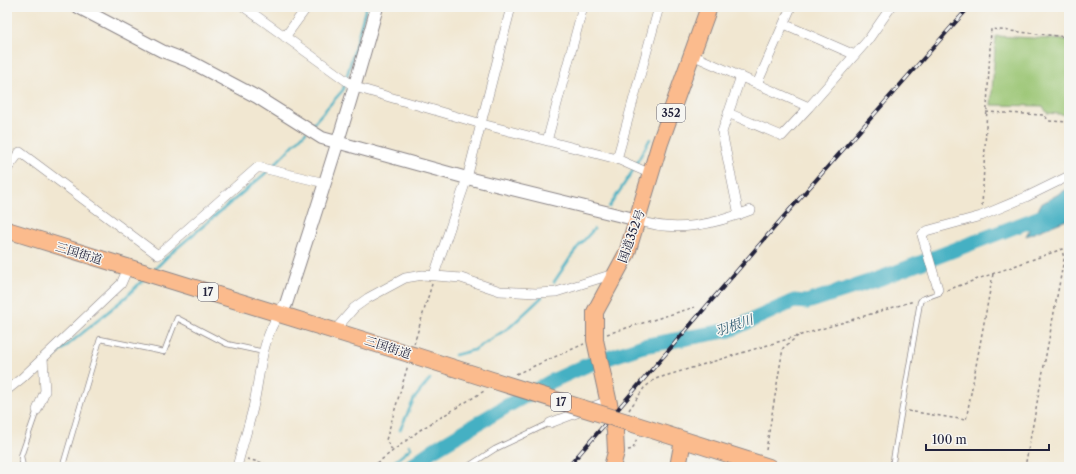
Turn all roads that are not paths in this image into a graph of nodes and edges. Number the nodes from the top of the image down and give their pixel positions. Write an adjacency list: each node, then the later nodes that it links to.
1 (78, 7): 22 (street)
2 (244, 7): 12 (street)
3 (307, 7): 12 (street)
4 (377, 7): 17 (street)
5 (511, 7): 20 (street)
6 (583, 7): 21 (street)
7 (660, 7): 23 (street)
8 (709, 7): 13 (highway, 国道352号 / 352)
9 (792, 7): 11 (street)
10 (891, 7): 14 (street)
11 (784, 24): 14 (street); 16 (street)
12 (285, 37): 17 (street)
13 (692, 55): 15 (street); 25 (highway, 国道352号 / 352)
14 (855, 56): 18 (street)
15 (741, 76): 16 (street); 19 (street)
16 (758, 84): 18 (street)
17 (355, 87): 20 (street); 22 (street)
18 (809, 108): 19 (street)
19 (728, 113): 30 (street)
20 (482, 124): 21 (street); 27 (street)
21 (547, 141): 23 (street)
22 (336, 143): 27 (street); 28 (street)
23 (617, 159): 25 (street)
24 (7, 169): 28 (street)
25 (651, 174): 31 (highway, 国道352号 / 352)
26 (1069, 176): 36 (street)
27 (467, 178): 31 (street); 34 (street)
28 (324, 183): 37 (street)
29 (751, 210): 30 (street)
30 (739, 215): 31 (street)
31 (638, 220): 35 (highway, 国道352号 / 352)
32 (7, 230): 33 (highway, 三国街道 / 17)
33 (128, 268): 37 (highway, 三国街道 / 17); 40 (street)
34 (434, 275): 35 (street); 38 (street)
35 (615, 277): 42 (highway, 国道352号 / 352)
36 (938, 291): 53 (lane)
37 (279, 314): 38 (highway, 三国街道 / 17); 39 (street)
38 (335, 330): 45 (highway, 三国街道 / 17, bridge)
39 (264, 352): 47 (lane); 48 (street)
40 (43, 358): 41 (street); 43 (street)
41 (7, 390)
42 (607, 398): 44 (street); 50 (highway, 国道352号 / 352)
43 (37, 410): 46 (lane)
44 (550, 422): 49 (lane)
45 (684, 440): 51 (highway); 52 (highway, 三国街道 / 17)
46 (23, 467)
47 (70, 467)
48 (237, 467)
49 (467, 467)
50 (612, 467)
51 (678, 467)
52 (769, 467)
53 (892, 467)

